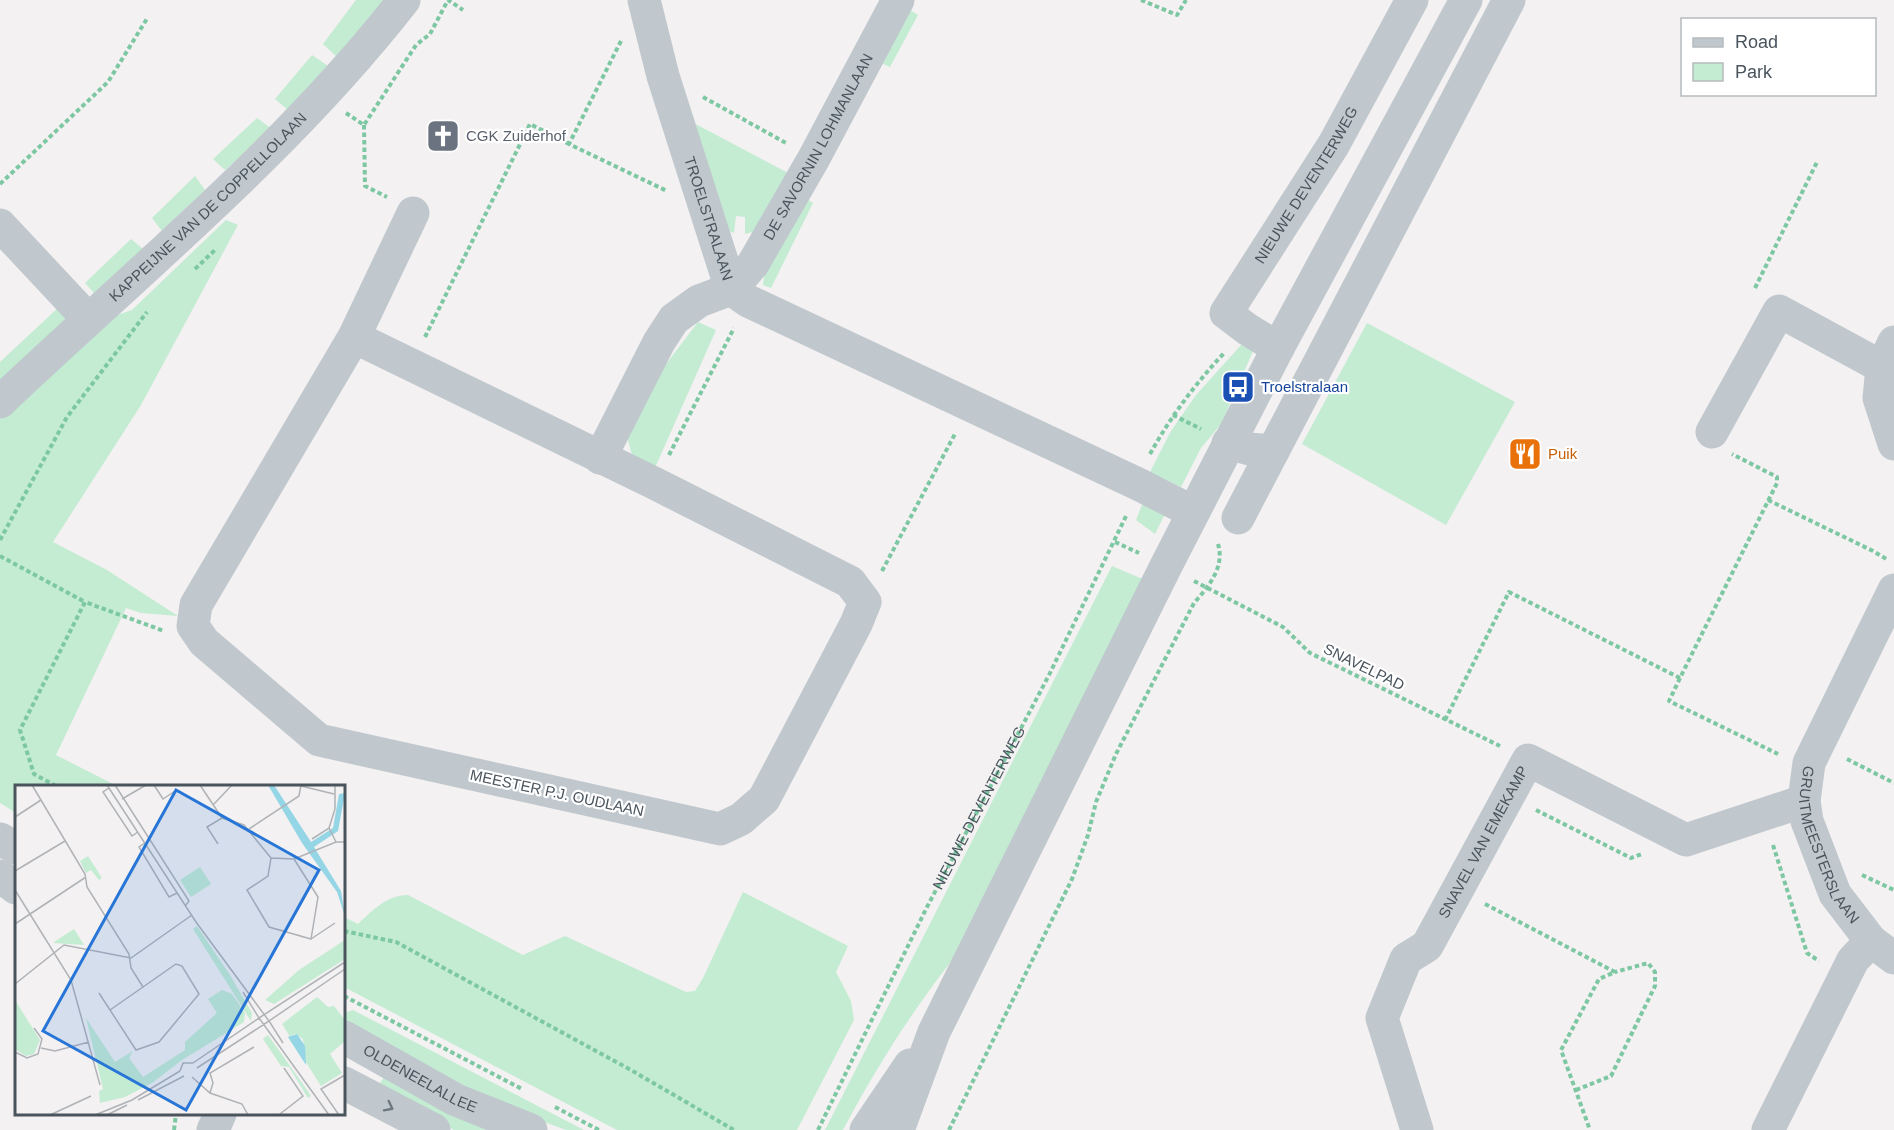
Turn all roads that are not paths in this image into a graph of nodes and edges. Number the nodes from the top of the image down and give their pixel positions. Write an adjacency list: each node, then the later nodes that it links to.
1 (404, 0): 14 (street, KAPPEIJNE VAN DE COPPELLOLAAN)
2 (644, 0): 13 (street, TROELSTRALAAN)
3 (898, 0): 13 (street, DE SAVORNIN LOHMANLAAN)
4 (1412, 0): 16 (street, NIEUWE DEVENTERWEG)
5 (1466, 0): 7 (street)
6 (1509, 0): 8 (street)
7 (1434, 59): 8 (street); 11 (street)
8 (1470, 76): 12 (street)
9 (413, 213): 15 (street)
10 (0, 225): 14 (street)
11 (1319, 275): 12 (street); 16 (street)
12 (1354, 294): 22 (street)
13 (740, 295): 23 (street); 24 (street)
14 (88, 319): 18 (street, KAPPEIJNE VAN DE COPPELLOLAAN)
15 (354, 337): 23 (street); 23 (street, MEESTER P.J. OUDLAAN)
16 (1278, 348): 20 (street)
17 (1888, 354): 19 (street); 21 (street)
18 (0, 402)
19 (1712, 432)
20 (1228, 443): 22 (street); 24 (street)
21 (1894, 444)
22 (1273, 451): 25 (street)
23 (600, 458)
24 (1193, 512): 35 (street)
25 (1239, 518)
26 (1894, 591): 27 (street, GRUITMEESTERSLAAN)
27 (1810, 771): 34 (street, GRUITMEESTERSLAAN); 46 (street, SNAVEL VAN EMEKAMP)
28 (0, 839): 29 (street)
29 (15, 847)
30 (0, 876): 31 (street)
31 (15, 887)
32 (15, 904): 33 (street)
33 (0, 907)
34 (1883, 949): 47 (street)
35 (934, 1032): 44 (street); 45 (street)
36 (345, 1038): 40 (street, OLDENEELALLEE)
37 (345, 1084): 43 (street, one-way to 43)
38 (195, 1115): 41 (street)
39 (219, 1115): 42 (street)
40 (540, 1117)
41 (191, 1130)
42 (213, 1130)
43 (434, 1130)
44 (866, 1130)
45 (898, 1130)
46 (1417, 1130)
47 (1768, 1130)

